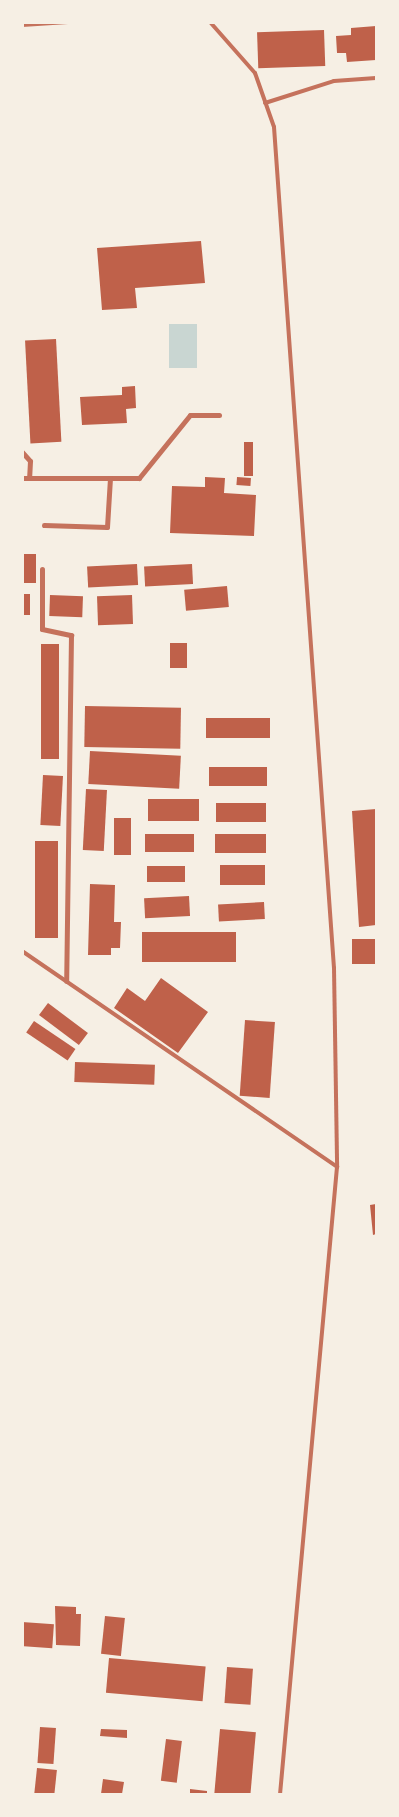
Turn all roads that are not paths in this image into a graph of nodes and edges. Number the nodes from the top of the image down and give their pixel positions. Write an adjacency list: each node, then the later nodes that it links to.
1 (68, 22): 3 (lane)
2 (210, 22): 5 (lane)
3 (22, 25)
4 (376, 78): 5 (lane)
5 (265, 103): 15 (lane)
6 (219, 415): 10 (street)
7 (22, 452): 9 (street)
8 (22, 478): 9 (street)
9 (29, 478): 10 (street)
10 (110, 478): 11 (street)
11 (44, 525)
12 (42, 569): 14 (street)
13 (22, 951): 14 (lane)
14 (66, 981): 15 (lane)
15 (337, 1168): 16 (lane)
16 (280, 1794)

